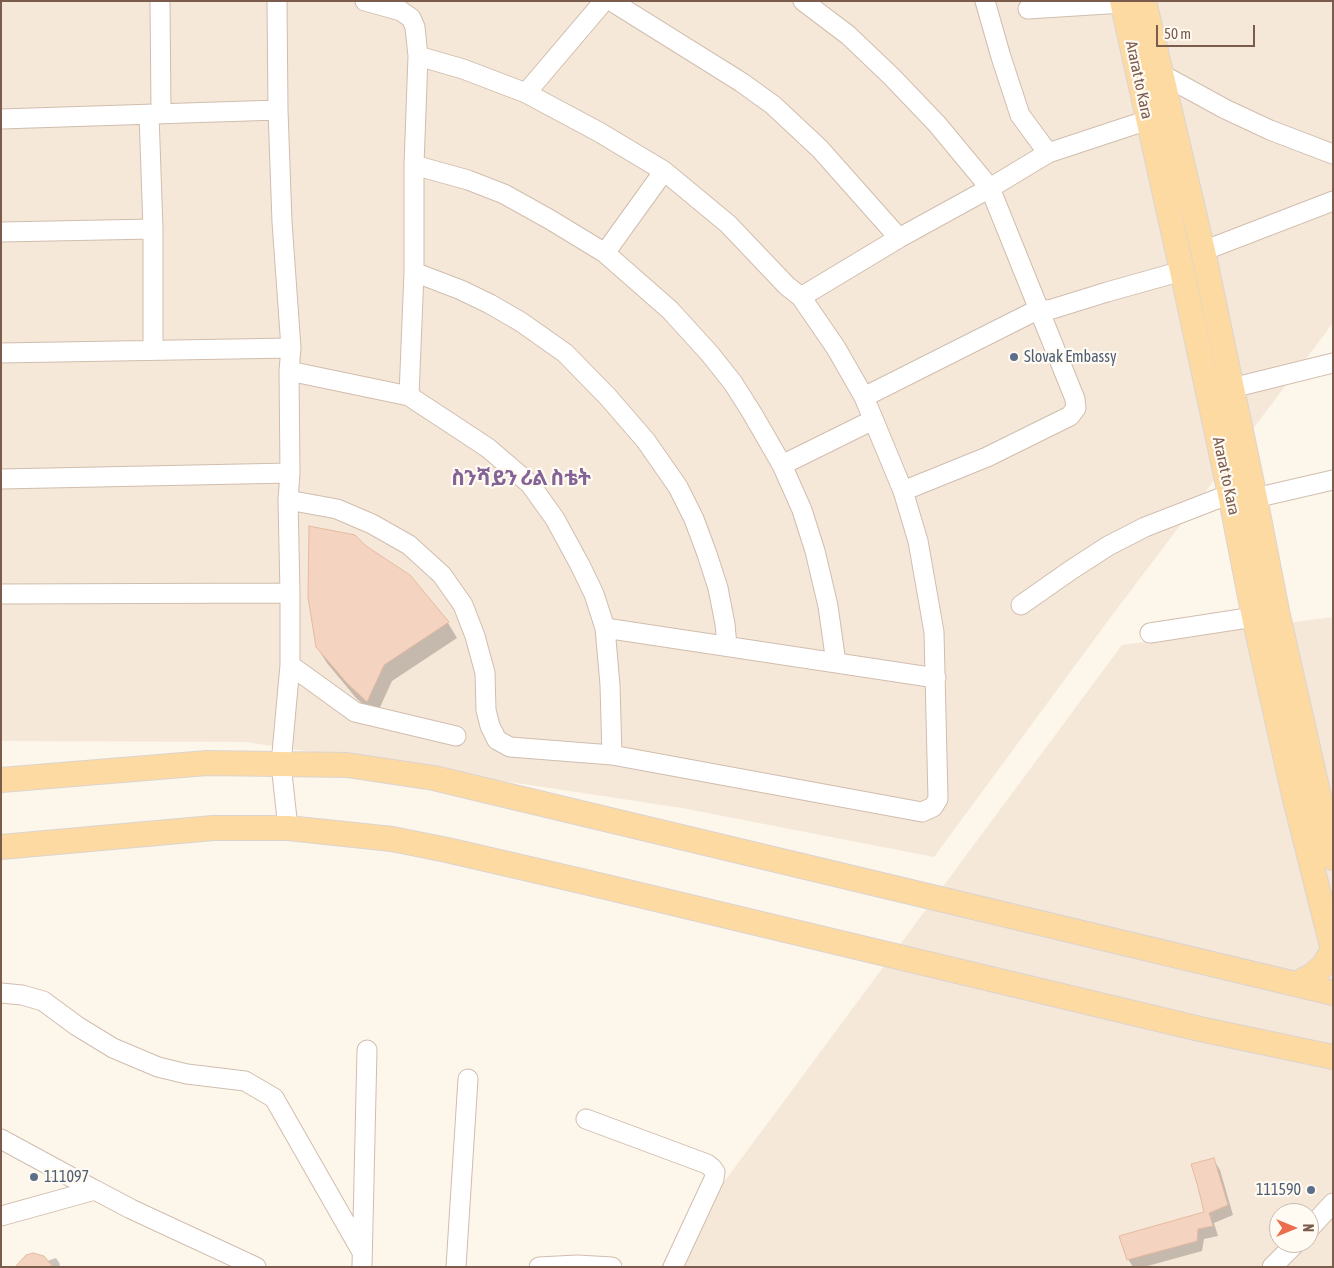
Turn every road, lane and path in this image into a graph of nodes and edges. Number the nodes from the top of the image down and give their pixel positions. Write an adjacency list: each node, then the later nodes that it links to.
1 (160, 1): 14 (street)
2 (277, 1): 13 (street)
3 (365, 1): 10 (street)
4 (604, 1): 12 (street)
5 (613, 1): 25 (street)
6 (803, 1): 21 (street)
7 (985, 1): 17 (street)
8 (1130, 2): 9 (street); 11 (main road, Ararat to Kara); 16 (main road, Ararat to Kara)
9 (1028, 9)
10 (418, 56): 12 (street); 19 (street)
11 (1161, 74): 18 (street); 26 (main road, Ararat to Kara)
12 (526, 93): 20 (street)
13 (278, 110): 14 (street); 32 (street)
14 (155, 113): 15 (street); 23 (street)
15 (1, 119)
16 (1148, 120): 17 (street); 28 (main road, Ararat to Kara)
17 (1048, 153): 21 (street)
18 (1333, 154)
19 (414, 165): 27 (street); 29 (street)
20 (664, 172): 27 (street); 30 (street)
21 (990, 188): 25 (street); 31 (street)
22 (1333, 201): 26 (street)
23 (153, 229): 24 (street); 33 (street)
24 (1, 232)
25 (899, 238): 30 (street)
26 (1203, 250): 37 (main road, Ararat to Kara)
27 (605, 253): 43 (street)
28 (1182, 271): 31 (street); 42 (main road, Ararat to Kara)
29 (414, 272): 38 (street); 57 (street)
30 (801, 298): 39 (street)
31 (1039, 309): 39 (street); 47 (street)
32 (291, 348): 33 (street); 36 (street)
33 (153, 350): 34 (street)
34 (1, 353)
35 (1333, 363): 37 (street)
36 (289, 371): 38 (street); 44 (street)
37 (1232, 388): 41 (main road, Ararat to Kara)
38 (408, 396): 55 (street)
39 (864, 397): 40 (street)
40 (873, 420): 43 (street); 47 (street)
41 (1244, 446): 42 (main road); 49 (main road, Ararat to Kara)
42 (1221, 453): 48 (main road, Ararat to Kara)
43 (782, 465): 58 (street)
44 (290, 473): 45 (street); 50 (street)
45 (1, 479)
46 (1333, 480): 49 (street)
47 (903, 490): 60 (street)
48 (1230, 494): 53 (street); 54 (main road, Ararat to Kara)
49 (1255, 498): 65 (main road, Ararat to Kara)
50 (288, 500): 51 (street); 62 (street)
51 (290, 593): 52 (street); 59 (street)
52 (1, 594)
53 (1021, 605)
54 (1254, 617): 56 (street); 69 (main road, Ararat to Kara)
55 (604, 628): 57 (street); 62 (street)
56 (1150, 632)
57 (727, 646): 58 (street)
58 (836, 663): 60 (street)
59 (290, 665): 61 (street); 63 (street)
60 (936, 678): 62 (street)
61 (456, 736)
62 (612, 755)
63 (281, 764): 64 (main road); 66 (street); 70 (main road)
64 (1, 780)
65 (1329, 822): 68 (main road, Ararat to Kara)
66 (288, 828): 67 (main road); 74 (main road)
67 (1, 847)
68 (1333, 858)
69 (1333, 950): 70 (main road)
70 (1296, 984): 72 (main road)
71 (1, 993): 83 (street)
72 (1333, 993)
73 (368, 1050): 83 (street)
74 (1333, 1057)
75 (468, 1079): 85 (street)
76 (586, 1119): 88 (street)
77 (1, 1139): 78 (street)
78 (95, 1190): 80 (street); 84 (street)
79 (1333, 1203): 81 (street)
80 (1, 1216)
81 (1319, 1218)
82 (1286, 1253): 89 (street)
83 (362, 1259)
84 (256, 1267)
85 (456, 1267)
86 (539, 1267): 87 (street)
87 (612, 1267)
88 (673, 1267)
89 (1272, 1267)

